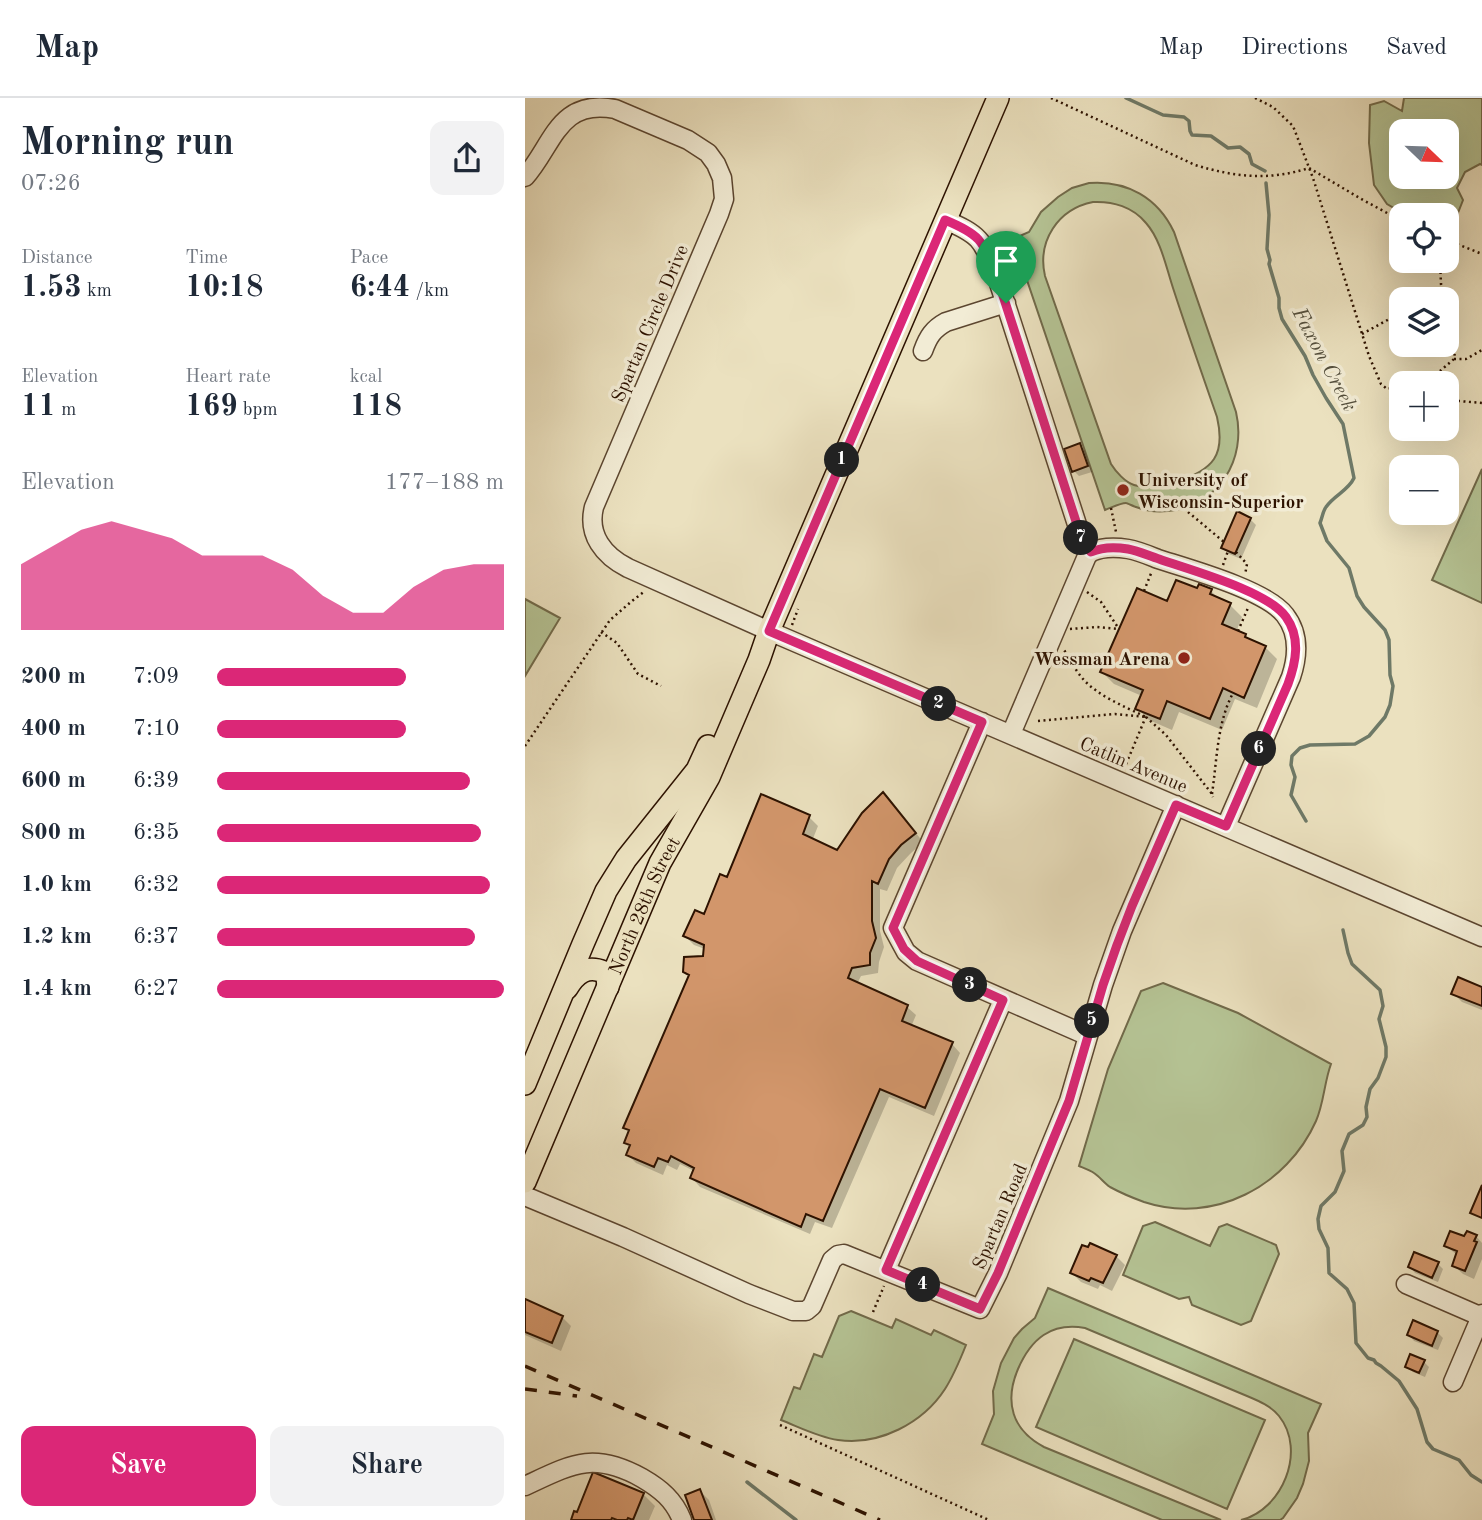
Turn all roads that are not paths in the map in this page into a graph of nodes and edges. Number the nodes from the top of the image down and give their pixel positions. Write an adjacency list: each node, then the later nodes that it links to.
1 (998, 98): 3 (main road, North 28th Street)
2 (525, 177): 7 (street, Spartan Circle Drive)
3 (945, 220): 4 (street); 7 (main road, North 28th Street)
4 (1006, 303): 5 (street); 6 (street)
5 (923, 351)
6 (1091, 552): 9 (street); 11 (street)
7 (769, 631): 8 (street, Catlin Avenue); 13 (main road, North 28th Street); 14 (main road, North 28th Street)
8 (982, 722): 9 (street, Catlin Avenue); 15 (street)
9 (1011, 734): 10 (street, Catlin Avenue)
10 (1176, 805): 11 (street, Catlin Avenue); 16 (street, Spartan Road)
11 (1226, 826): 12 (street, Catlin Avenue)
12 (1482, 937)
13 (608, 987): 14 (main road); 18 (main road, North 28th Street)
14 (561, 998): 17 (main road, North 28th Street)
15 (1003, 1000): 16 (street); 20 (street)
16 (1088, 1036): 20 (street, Spartan Road)
17 (525, 1084)
18 (525, 1182)
19 (525, 1196): 20 (street, Spartan Road)
20 (888, 1270)
21 (1406, 1284): 22 (street)
22 (1482, 1316): 23 (street)
23 (1453, 1382)
24 (525, 1486): 25 (street)
25 (682, 1520)

